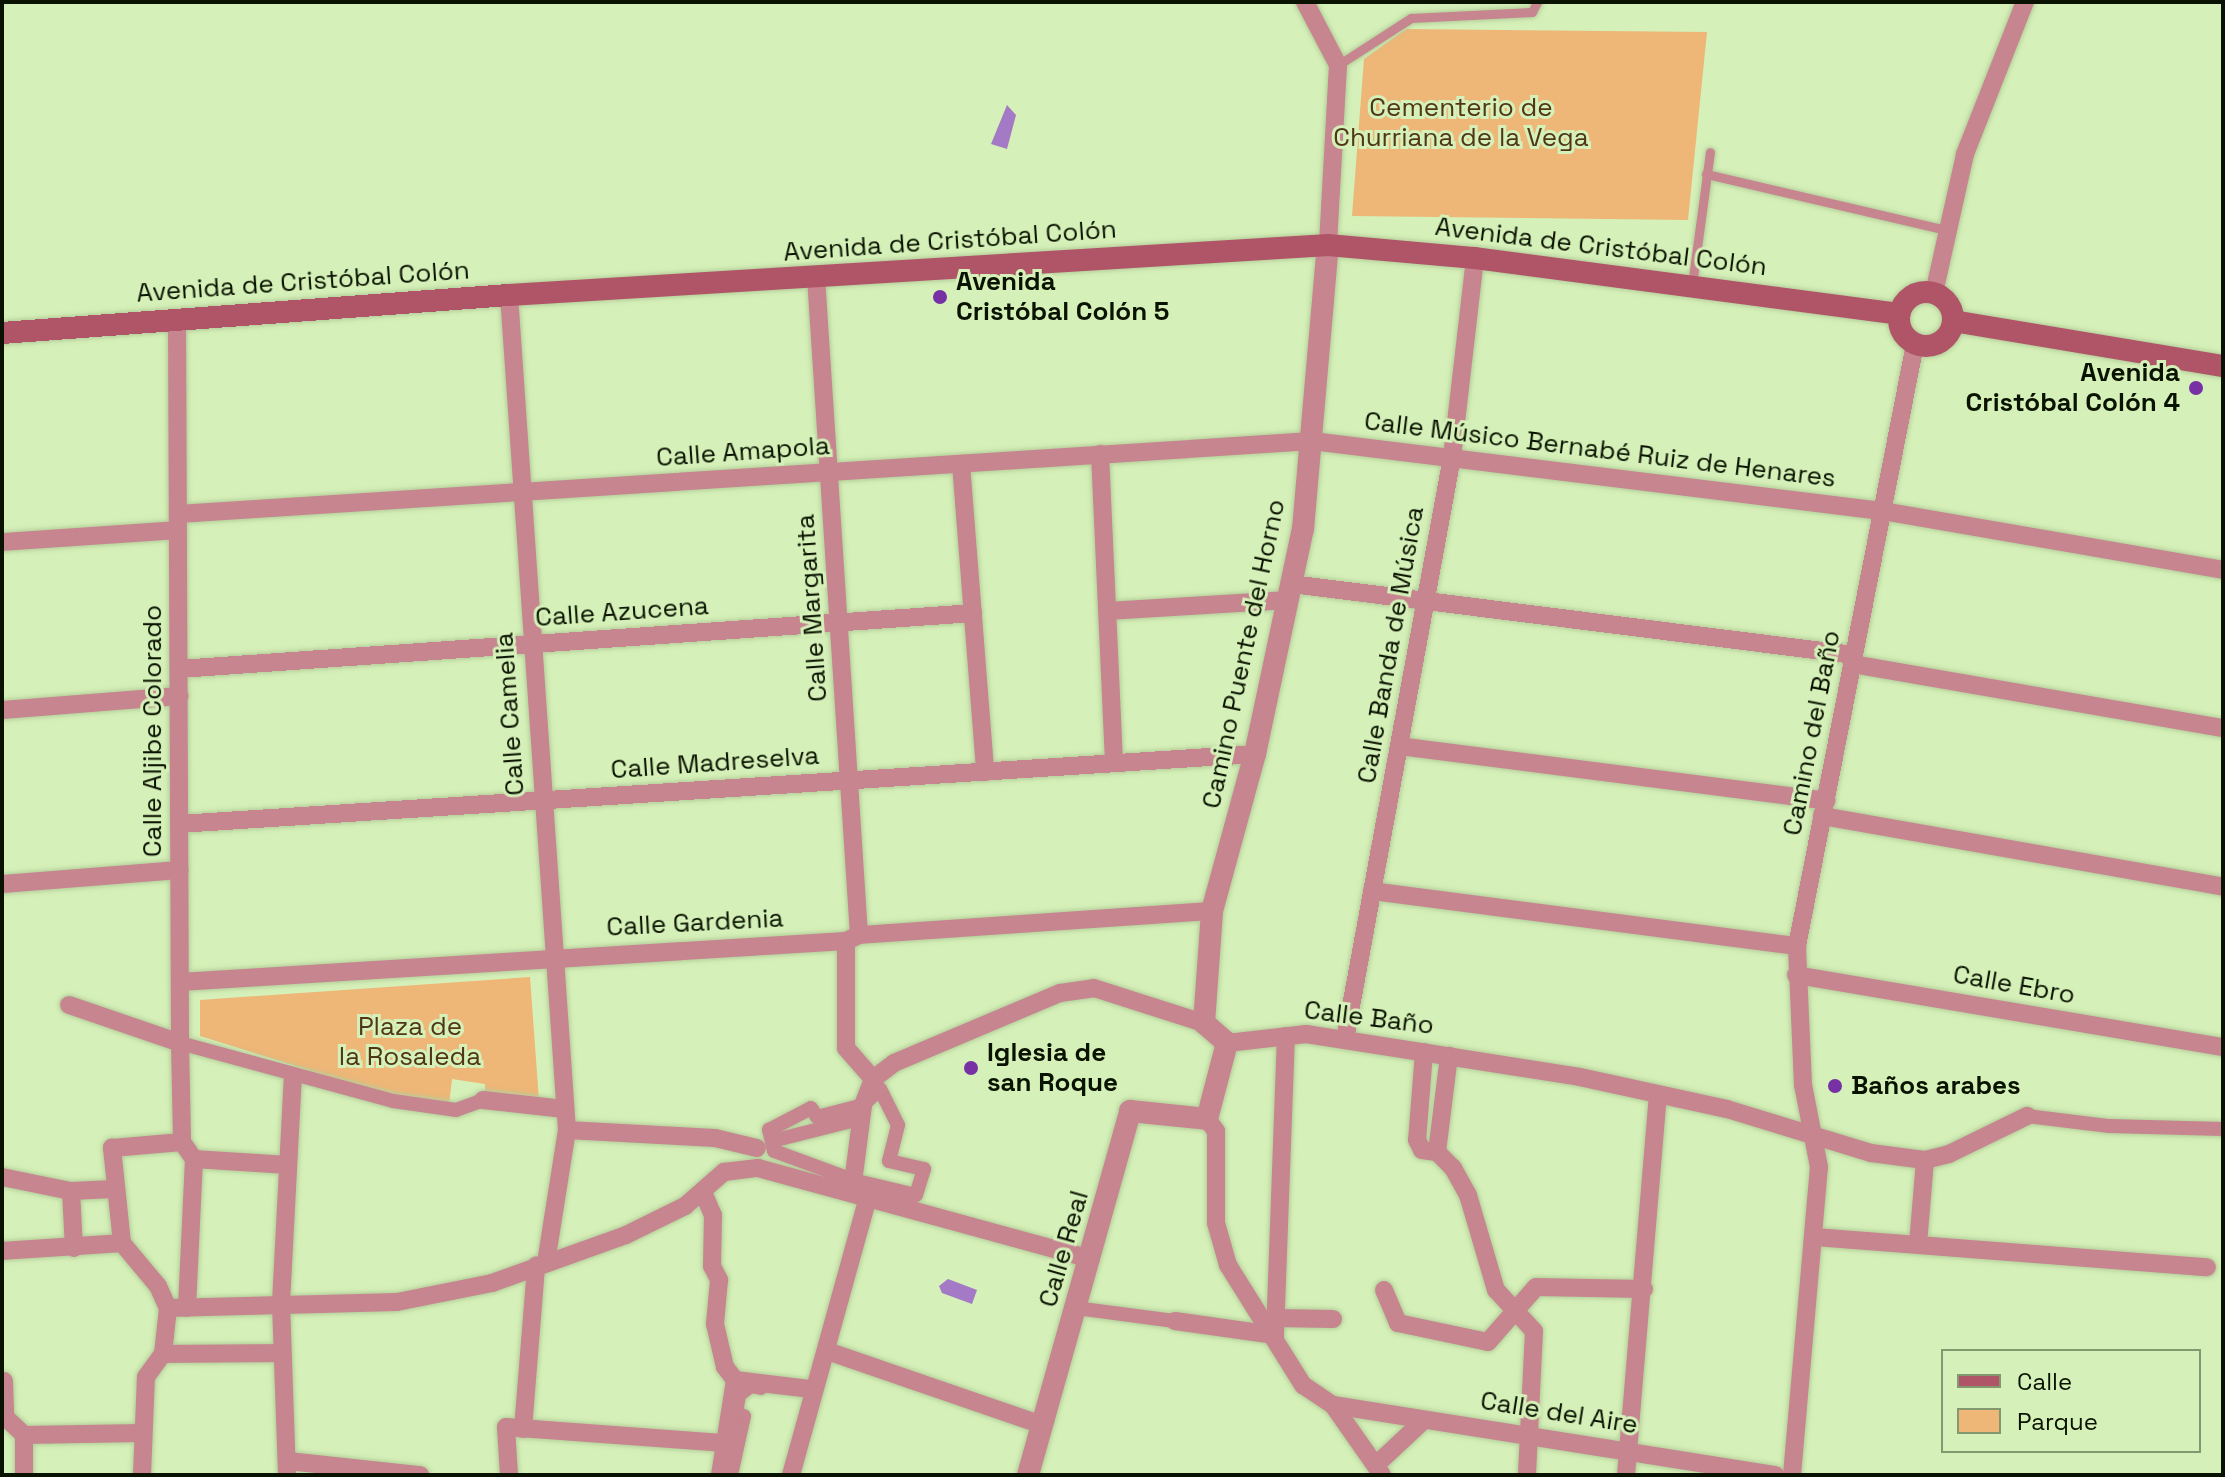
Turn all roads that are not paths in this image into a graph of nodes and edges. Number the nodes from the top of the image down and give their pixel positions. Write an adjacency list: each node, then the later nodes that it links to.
1 (1305, 2): 4 (street)
2 (1537, 2): 4 (lane)
3 (2025, 2): 7 (street)
4 (1338, 65): 8 (street)
5 (1710, 152): 6 (lane)
6 (1706, 174): 7 (lane); 11 (lane)
7 (1946, 230): 12 (street)
8 (1328, 245): 9 (main road, Avenida de Cristóbal Colón); 10 (main road, Avenida de Cristóbal Colón); 20 (street, Camino Puente del Horno)
9 (1475, 258): 11 (main road, Avenida de Cristóbal Colón); 22 (street, Calle Banda de Música)
10 (816, 277): 13 (main road, Avenida de Cristóbal Colón); 24 (street, Calle Margarita)
11 (1692, 285): 14 (main road, Avenida de Cristóbal Colón)
12 (1934, 293): 14 (main road); 16 (main road)
13 (509, 295): 15 (main road, Avenida de Cristóbal Colón); 25 (street, Calle Camelia)
14 (1899, 314): 18 (main road)
15 (177, 320): 17 (main road, Avenida de Cristóbal Colón); 27 (street, Calle Aljibe Colorado)
16 (1953, 321): 18 (main road); 19 (main road)
17 (2, 333)
18 (1915, 344): 26 (street, Camino del Baño)
19 (2223, 366)
20 (1312, 441): 21 (street, Calle Amapola); 22 (street, Calle Músico Bernabé Ruiz de Henares); 30 (street, Camino Puente del Horno)
21 (1100, 454): 23 (street, Calle Amapola); 32 (street)
22 (1452, 457): 26 (street, Calle Músico Bernabé Ruiz de Henares); 31 (street, Calle Banda de Música)
23 (961, 464): 24 (street, Calle Amapola); 33 (street)
24 (829, 472): 25 (street, Calle Amapola); 34 (street, Calle Margarita)
25 (522, 492): 27 (street, Calle Amapola); 35 (street, Calle Camelia)
26 (1882, 511): 29 (street, Calle Músico Bernabé Ruiz de Henares); 36 (street, Camino del Baño)
27 (178, 522): 28 (street, Calle Amapola); 37 (street, Calle Aljibe Colorado)
28 (2, 542)
29 (2223, 570)
30 (1290, 592): 31 (street); 32 (street); 42 (street, Camino Puente del Horno)
31 (1427, 602): 36 (street); 41 (street, Calle Banda de Música)
32 (1108, 611): 43 (street)
33 (973, 613): 34 (street, Calle Azucena); 44 (street)
34 (839, 622): 35 (street, Calle Azucena); 45 (street, Calle Margarita)
35 (532, 644): 37 (street, Calle Azucena); 46 (street, Calle Camelia)
36 (1853, 660): 40 (street); 47 (street, Camino del Baño)
37 (179, 669): 38 (street, Calle Aljibe Colorado)
38 (179, 696): 39 (street); 48 (street, Calle Aljibe Colorado)
39 (2, 710)
40 (2223, 728)
41 (1399, 746): 47 (street); 52 (street, Calle Banda de Música)
42 (1255, 754): 43 (street, Calle Madreselva); 53 (street, Camino Puente del Horno)
43 (1114, 763): 44 (street, Calle Madreselva)
44 (985, 772): 45 (street, Calle Madreselva)
45 (849, 781): 46 (street, Calle Madreselva); 54 (street, Calle Margarita)
46 (542, 800): 48 (street, Calle Madreselva); 56 (street, Calle Camelia)
47 (1824, 809): 51 (street); 55 (street, Camino del Baño)
48 (179, 824): 49 (street, Calle Aljibe Colorado)
49 (179, 870): 50 (street); 58 (street, Calle Aljibe Colorado)
50 (2, 884)
51 (2223, 887)
52 (1372, 891): 55 (street); 62 (street, Calle Banda de Música)
53 (1212, 911): 54 (street, Calle Gardenia); 60 (street, Camino Puente del Horno)
54 (852, 938): 56 (street, Calle Gardenia); 69 (street, Calle Margarita)
55 (1797, 946): 57 (street, Camino del Baño)
56 (552, 956): 58 (street, Calle Gardenia); 72 (street, Calle Camelia)
57 (1796, 975): 65 (street, Calle Ebro); 78 (street, Camino del Baño)
58 (180, 982): 63 (street, Calle Aljibe Colorado)
59 (69, 1005): 63 (street)
60 (1204, 1023): 64 (street); 69 (street)
61 (1286, 1036): 62 (street, Calle Baño); 64 (street, Calle Baño); 110 (street)
62 (1345, 1039): 66 (street, Calle Baño)
63 (180, 1043): 68 (street); 79 (street, Calle Aljibe Colorado)
64 (1227, 1043): 75 (street)
65 (2223, 1047)
66 (1424, 1052): 67 (street, Calle Baño); 81 (street)
67 (1449, 1056): 70 (street, Calle Baño); 81 (street)
68 (293, 1076): 71 (street); 84 (street)
69 (873, 1079): 73 (street)
70 (1658, 1096): 78 (street, Calle Baño); 100 (street)
71 (483, 1100): 72 (street)
72 (565, 1109): 77 (street, Calle Camelia)
73 (861, 1112): 80 (street); 80 (street); 88 (street); 88 (street)
74 (2027, 1116): 76 (street); 83 (street)
75 (1207, 1119): 96 (street, Calle Real); 110 (street)
76 (2223, 1129)
77 (567, 1130): 80 (street); 97 (street, Calle Camelia)
78 (1814, 1133): 83 (street, Calle Baño); 91 (street, Camino del Baño)
79 (182, 1142): 82 (street); 87 (street)
80 (764, 1145): 85 (street); 88 (street)
81 (1437, 1152): 107 (street)
82 (194, 1159): 84 (street); 105 (street)
83 (1925, 1160): 93 (street)
84 (288, 1165): 103 (street)
85 (758, 1168): 88 (street); 90 (street)
86 (2, 1177): 89 (street)
87 (114, 1189): 89 (street); 92 (street)
88 (858, 1189): 96 (street); 111 (street)
89 (71, 1191): 94 (street)
90 (703, 1192): 97 (street); 114 (street)
91 (1814, 1237): 93 (street); 139 (street, Camino del Baño)
92 (122, 1243): 94 (street); 104 (street)
93 (1918, 1244): 98 (street)
94 (74, 1248): 95 (street)
95 (2, 1251)
96 (1091, 1259): 106 (street, Calle Real)
97 (541, 1264): 99 (street); 102 (street, Calle Camelia)
98 (2207, 1267)
99 (492, 1283): 102 (street); 103 (street)
100 (1644, 1289): 107 (street); 125 (street)
101 (1384, 1290): 107 (street)
102 (533, 1296): 120 (street, Calle Camelia)
103 (281, 1303): 105 (street); 112 (street)
104 (168, 1308): 105 (street); 113 (street)
105 (187, 1308)
106 (1076, 1308): 109 (street); 119 (street, Calle Real)
107 (1515, 1310): 123 (street)
108 (1333, 1319): 110 (street)
109 (1175, 1321): 110 (street)
110 (1275, 1326): 117 (street)
111 (827, 1351): 116 (street); 119 (street)
112 (281, 1353): 113 (street); 126 (street)
113 (163, 1354): 121 (street)
114 (735, 1380): 116 (street); 124 (street)
115 (4, 1381): 122 (street)
116 (811, 1389): 134 (street)
117 (1333, 1405): 118 (street, Calle del Aire); 127 (street)
118 (1423, 1421): 123 (street, Calle del Aire); 127 (street)
119 (1042, 1425): 135 (street, Calle Real)
120 (523, 1429): 124 (street); 131 (street)
121 (142, 1433): 122 (street); 129 (street)
122 (24, 1435): 128 (street)
123 (1532, 1437): 125 (street, Calle del Aire); 136 (street)
124 (725, 1443): 132 (street)
125 (1628, 1451): 137 (street); 138 (street, Calle del Aire)
126 (288, 1468): 130 (street)
127 (1380, 1469)
128 (24, 1475)
129 (142, 1475)
130 (420, 1475)
131 (509, 1475)
132 (720, 1475)
133 (731, 1475): 134 (street)
134 (789, 1475)
135 (1028, 1475)
136 (1527, 1475)
137 (1626, 1475)
138 (1776, 1475)
139 (1792, 1475)

